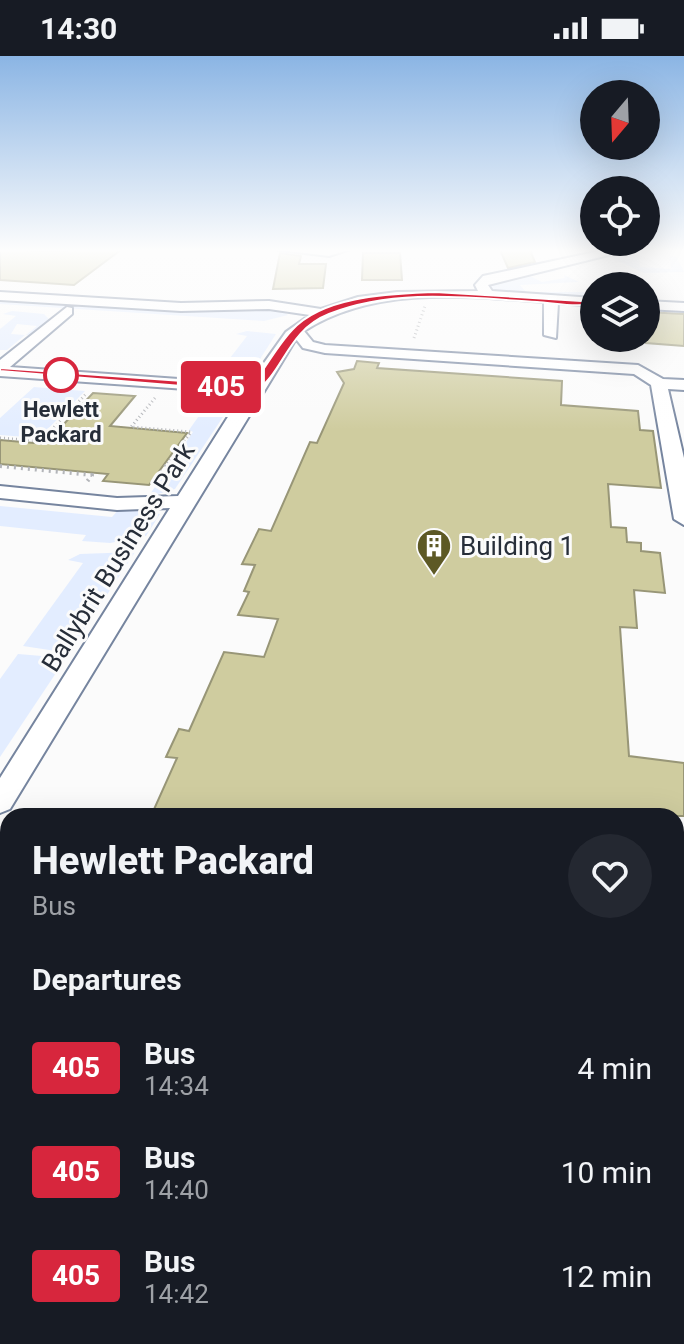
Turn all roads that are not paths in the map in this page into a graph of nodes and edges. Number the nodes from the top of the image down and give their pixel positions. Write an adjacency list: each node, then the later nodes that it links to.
1 (35, 309): 5 (street)
2 (297, 309): 6 (street, Ballybrit Business Park)
3 (338, 309): 6 (street, Ballybrit Business Park)
4 (551, 309): 9 (street)
5 (67, 311): 7 (street); 10 (street)
6 (323, 313): 8 (street, Ballybrit Business Park)
7 (238, 321)
8 (294, 326): 11 (street); 13 (street, Ballybrit Business Park)
9 (551, 335)
10 (0, 370): 13 (street)
11 (659, 383): 12 (street); 16 (street)
12 (684, 385)
13 (254, 389): 15 (street, Ballybrit Business Park)
14 (0, 492): 15 (street)
15 (185, 502): 17 (street, Ballybrit Business Park)
16 (684, 519)
17 (0, 802)

